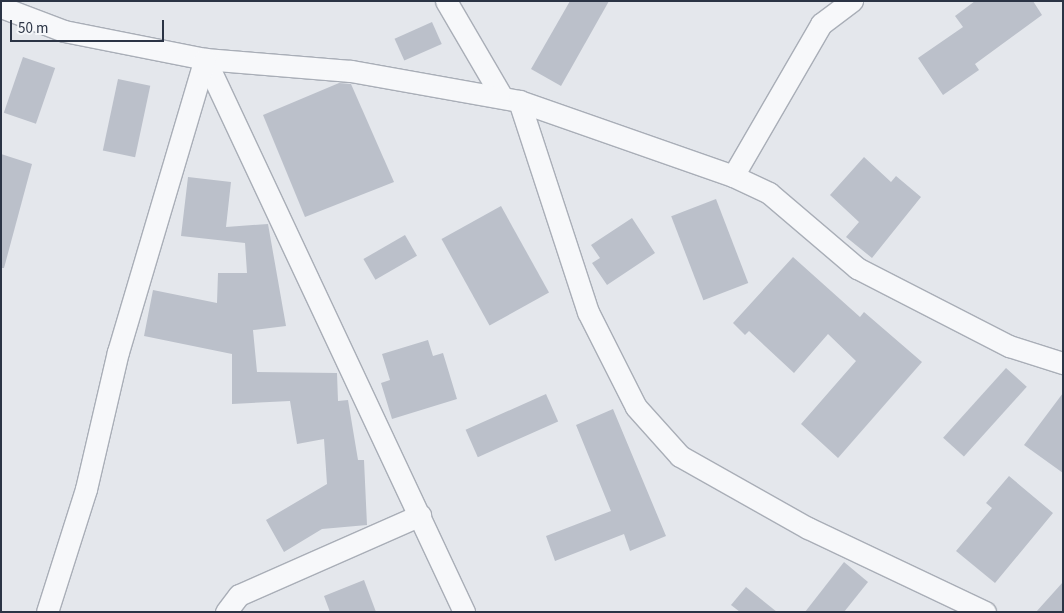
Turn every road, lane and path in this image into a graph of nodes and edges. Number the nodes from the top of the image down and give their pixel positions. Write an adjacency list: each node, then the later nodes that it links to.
1 (446, 1): 5 (street)
2 (852, 1): 6 (street)
3 (1, 7): 4 (street)
4 (205, 59): 5 (street); 8 (street); 9 (street)
5 (510, 98): 6 (street); 12 (street)
6 (733, 176): 7 (street)
7 (1063, 364)
8 (420, 516): 10 (street); 11 (street)
9 (47, 612)
10 (226, 612)
11 (464, 612)
12 (985, 612)

